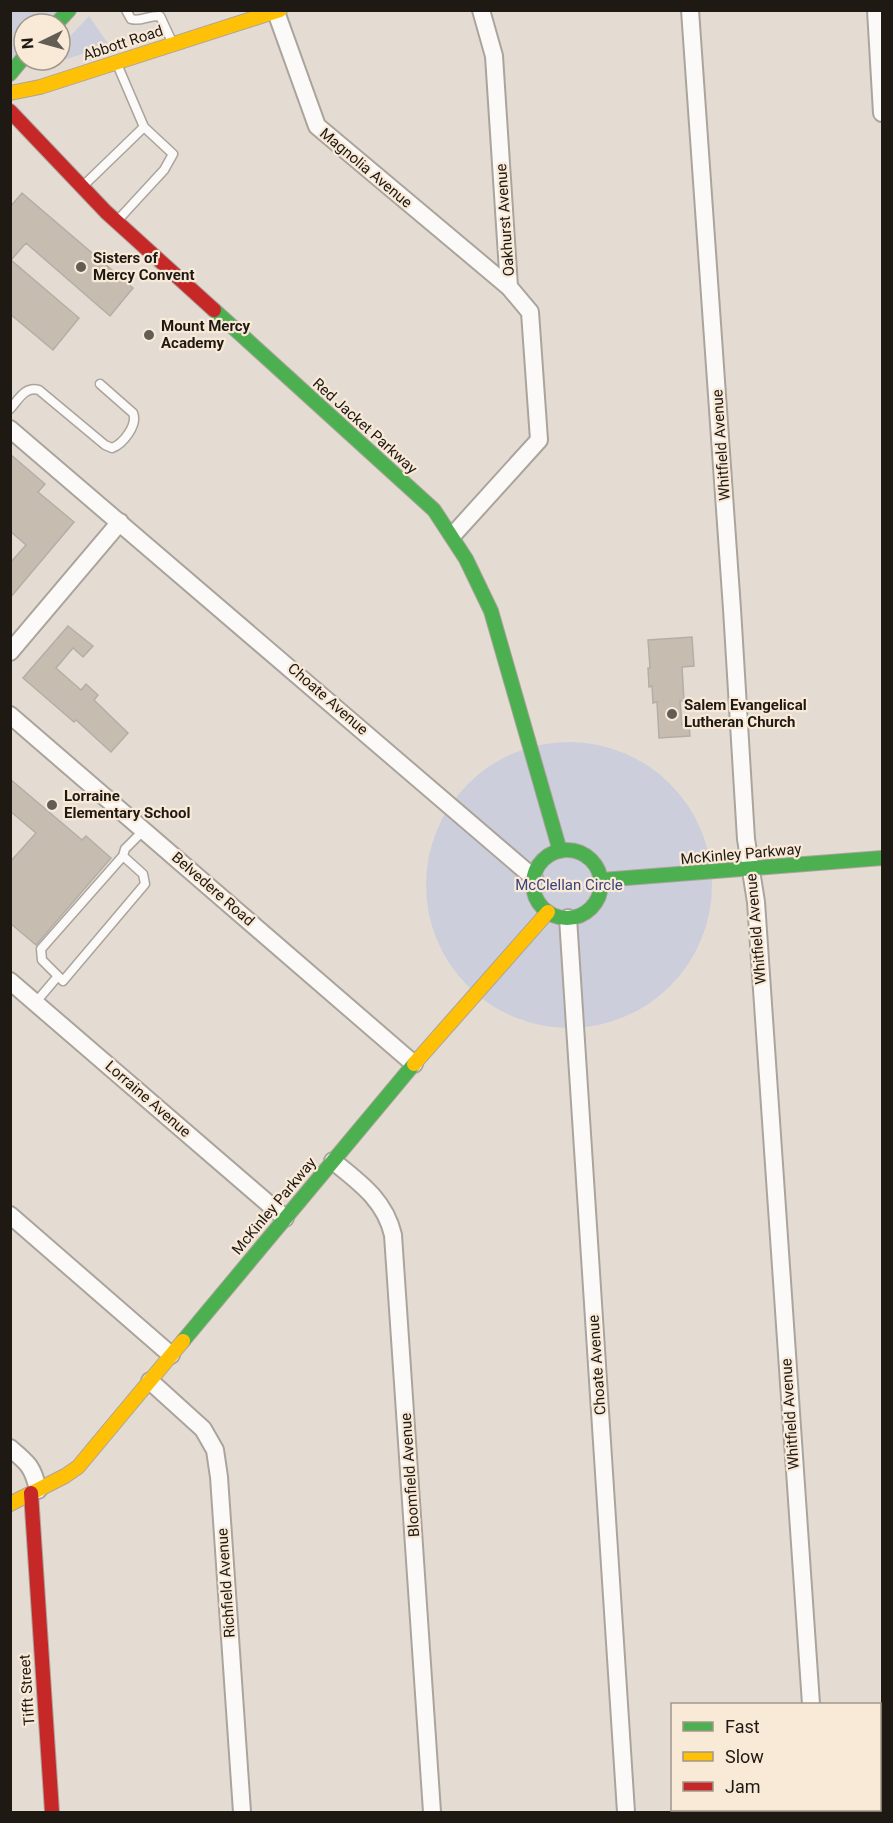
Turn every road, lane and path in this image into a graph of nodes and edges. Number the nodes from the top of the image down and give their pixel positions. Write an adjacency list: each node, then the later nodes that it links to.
1 (126, 10): 7 (lane)
2 (481, 10): 15 (street, Oakhurst Avenue)
3 (690, 10): 27 (street, Whitfield Avenue)
4 (876, 10): 6 (street)
5 (278, 11): 7 (street, Abbott Road); 15 (street, Magnolia Avenue)
6 (880, 36): 11 (street)
7 (173, 44): 8 (street, Abbott Road)
8 (117, 63): 9 (street, Abbott Road); 12 (lane)
9 (10, 93)
10 (10, 111): 13 (street, Red Jacket Parkway)
11 (882, 113)
12 (144, 127): 13 (lane); 14 (lane)
13 (82, 187): 14 (street, Red Jacket Parkway)
14 (117, 221): 20 (street, Red Jacket Parkway)
15 (509, 287): 20 (street, Oakhurst Avenue)
16 (100, 384): 17 (lane)
17 (10, 409)
18 (10, 429): 19 (street, Choate Avenue)
19 (120, 522): 21 (street); 28 (street, Choate Avenue)
20 (453, 535): 24 (street, Red Jacket Parkway)
21 (10, 652)
22 (10, 715): 23 (street, Belvedere Road)
23 (144, 829): 25 (lane); 35 (street, Belvedere Road)
24 (560, 851): 28 (street); 29 (street)
25 (123, 856): 32 (lane); 32 (lane)
26 (882, 858): 27 (street, McKinley Parkway)
27 (751, 869): 29 (street, McKinley Parkway); 44 (street, Whitfield Avenue)
28 (534, 878): 30 (street)
29 (601, 880): 31 (street)
30 (548, 912): 31 (street); 35 (street, McKinley Parkway)
31 (568, 918): 48 (street, Choate Avenue)
32 (58, 976): 34 (lane)
33 (10, 981): 34 (street, Lorraine Avenue)
34 (36, 1002): 38 (street, Lorraine Avenue)
35 (414, 1064): 36 (street, McKinley Parkway)
36 (333, 1161): 38 (street, McKinley Parkway); 47 (street, Bloomfield Avenue)
37 (10, 1215): 39 (street)
38 (285, 1218): 39 (street, McKinley Parkway)
39 (171, 1355): 40 (street, McKinley Parkway)
40 (150, 1380): 42 (street, McKinley Parkway); 46 (street, Richfield Avenue)
41 (10, 1448): 42 (street)
42 (34, 1492): 43 (street, McKinley Parkway); 45 (street, Tifft Street)
43 (10, 1504)
44 (811, 1703)
45 (52, 1812)
46 (242, 1812)
47 (432, 1812)
48 (626, 1812)

